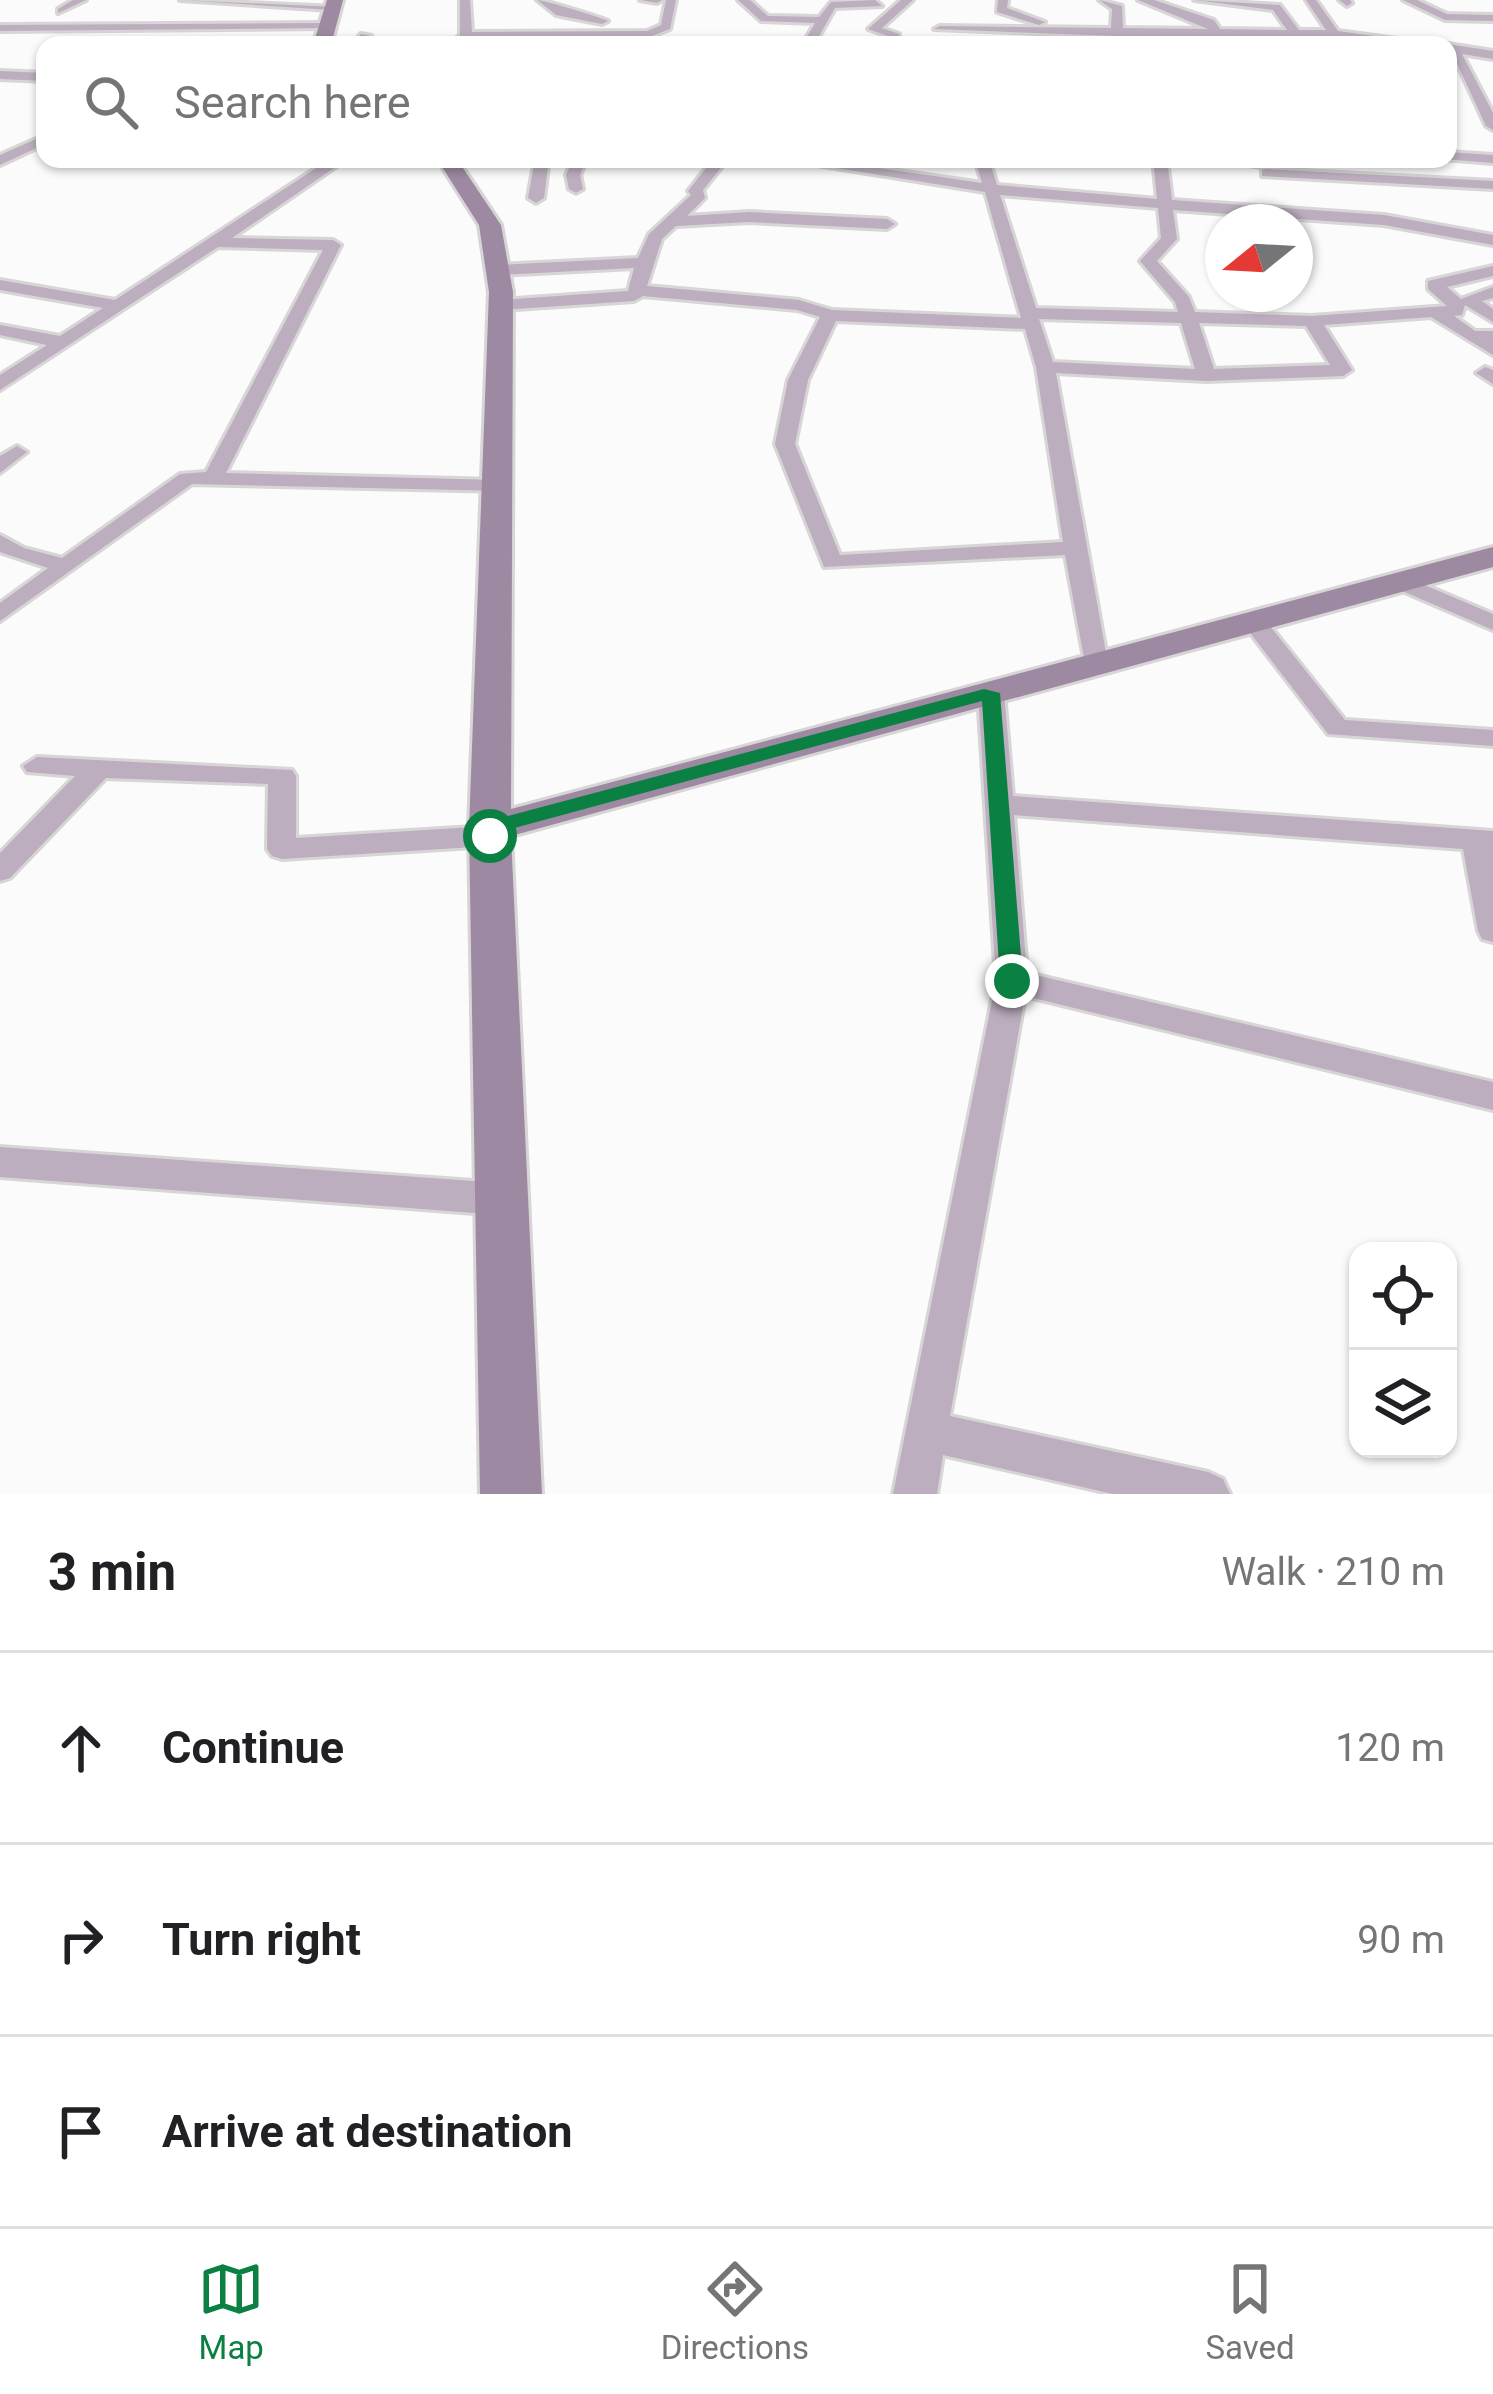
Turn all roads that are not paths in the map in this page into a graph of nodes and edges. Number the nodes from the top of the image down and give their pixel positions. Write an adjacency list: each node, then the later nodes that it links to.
1 (81, 0): 28 (street)
2 (185, 0): 18 (street)
3 (465, 0): 35 (street)
4 (542, 0): 29 (street)
5 (644, 0): 6 (street)
6 (656, 0)
7 (671, 0): 29 (street)
8 (742, 0): 25 (street)
9 (868, 0): 25 (street)
10 (908, 0): 38 (street)
11 (1003, 0): 21 (street)
12 (1104, 0): 43 (street)
13 (1143, 0): 33 (street)
14 (1199, 0): 31 (street)
15 (1312, 0): 48 (street)
16 (1408, 0): 24 (street)
17 (1427, 0): 24 (street)
18 (246, 2): 20 (street)
19 (599, 2): 29 (street)
20 (333, 4): 32 (main road)
21 (1021, 6): 42 (street)
22 (933, 9): 39 (street)
23 (964, 13): 30 (street)
24 (1481, 17)
25 (820, 20): 37 (street)
26 (1415, 25): 49 (street)
27 (0, 28): 28 (street)
28 (42, 28): 32 (street)
29 (598, 33): 36 (street)
30 (1011, 34): 40 (street); 41 (street)
31 (1296, 34): 46 (street); 47 (street)
32 (323, 35)
33 (1217, 35): 34 (street); 44 (street)
34 (1232, 35): 45 (street)
35 (460, 36)
36 (539, 36)
37 (812, 36)
38 (893, 36)
39 (943, 36)
40 (966, 36)
41 (1023, 36)
42 (1039, 36)
43 (1116, 36)
44 (1211, 36)
45 (1240, 36)
46 (1288, 36)
47 (1302, 36)
48 (1323, 36)
49 (1412, 36)
50 (1457, 50): 51 (street)
51 (1493, 55)
52 (1457, 59): 54 (street)
53 (0, 75): 55 (street)
54 (1466, 75): 56 (street); 57 (street)
55 (36, 76)
56 (1493, 76)
57 (1493, 126)
58 (36, 144): 60 (street)
59 (0, 148): 60 (street)
60 (23, 150): 63 (street)
61 (1457, 157): 62 (street)
62 (1493, 159)
63 (0, 161)
64 (326, 168): 87 (street)
65 (453, 168): 89 (main road)
66 (541, 168): 77 (street)
67 (576, 168): 76 (street)
68 (714, 168): 84 (street)
69 (831, 168): 74 (street)
70 (985, 168): 74 (street)
71 (1162, 168): 80 (street)
72 (1264, 168): 81 (street)
73 (1299, 168): 75 (street)
74 (990, 184): 80 (street); 100 (street)
75 (1493, 184)
76 (576, 189)
77 (536, 198)
78 (1452, 198): 79 (street)
79 (1493, 200)
80 (1168, 203): 82 (street); 98 (street)
81 (1279, 204)
82 (1205, 205)
83 (1313, 213): 86 (street)
84 (674, 220): 85 (street); 88 (street)
85 (887, 224)
86 (1493, 240)
87 (212, 242): 94 (street); 110 (street)
88 (644, 262): 89 (street); 92 (street)
89 (497, 270): 95 (main road)
90 (1493, 272): 96 (street)
91 (0, 285): 94 (street)
92 (637, 290): 95 (street); 97 (street)
93 (1493, 292): 99 (street)
94 (115, 305): 105 (street)
95 (501, 305): 111 (main road)
96 (1435, 311): 101 (street); 104 (street)
97 (830, 314): 100 (street); 113 (street)
98 (1188, 317): 100 (street); 101 (street); 108 (street)
99 (1493, 317)
100 (1030, 319): 107 (street)
101 (1312, 321): 108 (street)
102 (0, 330): 105 (street)
103 (1493, 334): 104 (street)
104 (1471, 337): 106 (street)
105 (62, 342): 109 (street)
106 (1493, 350)
107 (1045, 367): 108 (street); 113 (street)
108 (1206, 375)
109 (0, 384)
110 (212, 480): 111 (street); 115 (street)
111 (497, 486): 126 (main road)
112 (0, 542): 115 (street)
113 (1075, 548): 120 (street)
114 (1493, 556): 116 (main road)
115 (67, 566): 117 (street)
116 (1400, 582): 118 (main road); 119 (street)
117 (0, 614)
118 (1253, 622): 120 (main road); 122 (street)
119 (1493, 623)
120 (1094, 664): 121 (main road)
121 (991, 693): 125 (street); 126 (main road)
122 (1493, 738)
123 (37, 766): 124 (street)
124 (99, 768): 126 (street); 128 (street)
125 (998, 804): 127 (street); 130 (street)
126 (490, 832): 133 (main road)
127 (1484, 841): 129 (street)
128 (0, 871)
129 (1493, 931)
130 (1012, 981): 131 (street); 134 (street)
131 (1493, 1096)
132 (0, 1162): 133 (street)
133 (502, 1199): 135 (main road)
134 (926, 1432): 136 (street); 137 (street)
135 (511, 1494)
136 (915, 1494)
137 (1208, 1494)

